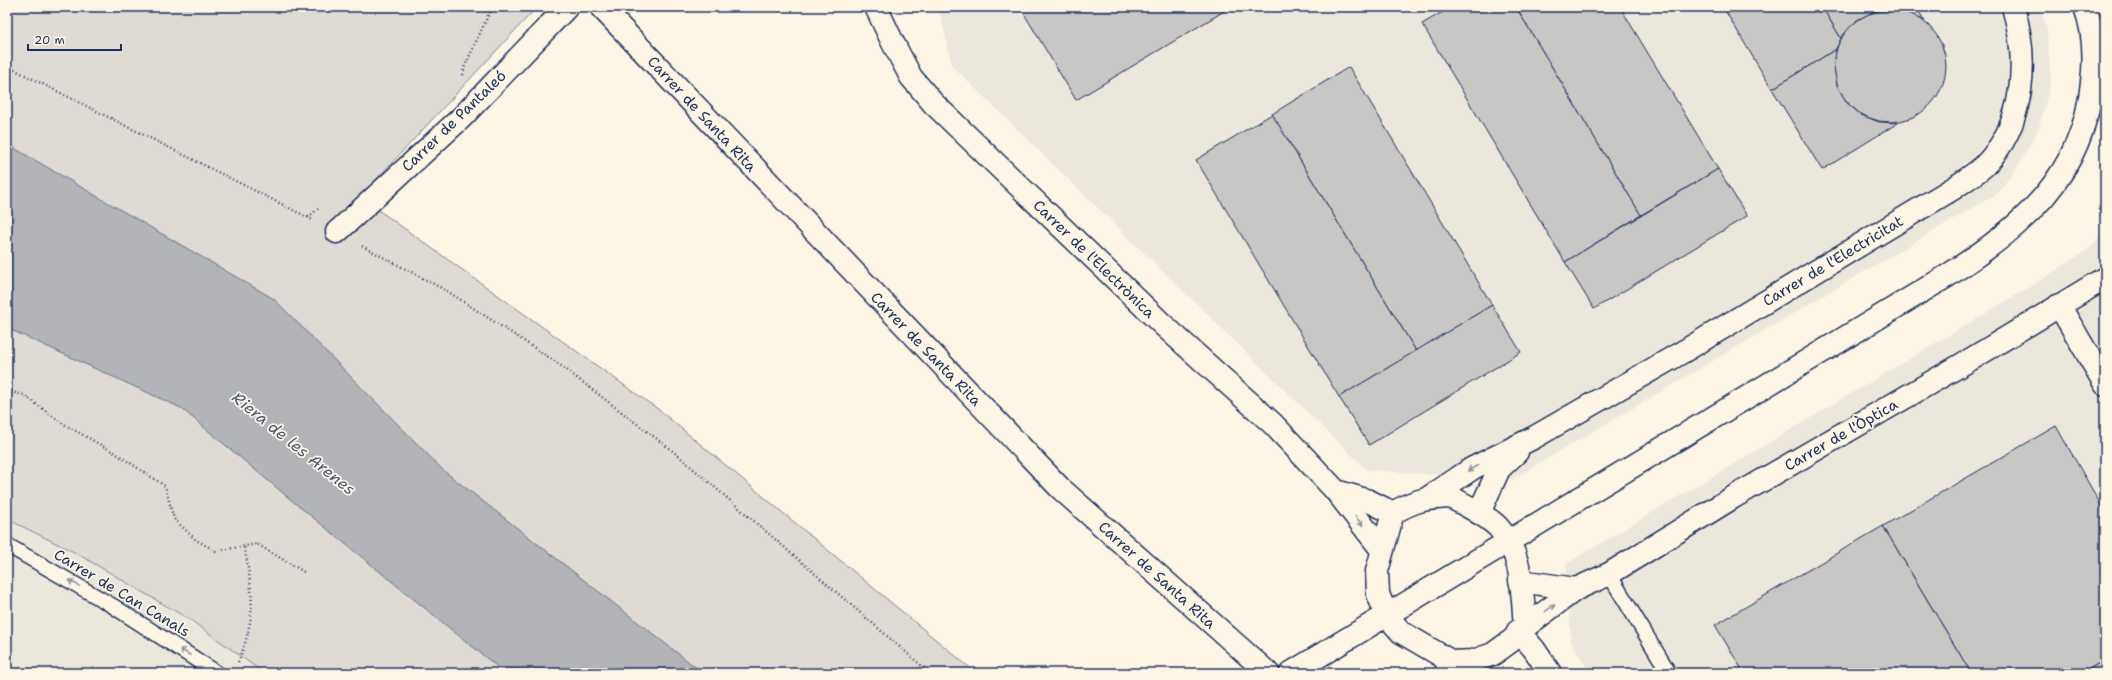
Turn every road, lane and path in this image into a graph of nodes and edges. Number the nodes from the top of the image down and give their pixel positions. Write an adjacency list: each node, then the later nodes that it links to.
1 (492, 7): 8 (path)
2 (567, 7): 10 (street, Carrer de Pantaleó)
3 (601, 7): 34 (street, Carrer de Santa Rita)
4 (876, 7): 16 (street, Carrer de l'Electrònica)
5 (2013, 7): 15 (street, Carrer de l'Electricitat)
6 (2085, 7): 20 (street)
7 (7, 66): 9 (path)
8 (462, 81)
9 (308, 217)
10 (337, 232): 33 (path)
11 (2105, 278): 12 (street, Carrer de l'Òptica)
12 (2059, 305): 13 (street); 25 (street, Carrer de l'Òptica)
13 (2105, 384)
14 (7, 391): 22 (path)
15 (1533, 438): 17 (street, Carrer de l'Electricitat, one-way to 17); 19 (street, Carrer de l'Electricitat)
16 (1336, 491): 18 (street); 23 (street, Carrer de l'Electrònica, one-way to 23)
17 (1428, 498): 18 (street); 19 (street)
18 (1393, 513): 23 (street)
19 (1479, 513): 20 (street)
20 (1510, 541): 26 (street); 28 (street)
21 (7, 545): 32 (lane, Carrer de Can Canals, one-way to 21)
22 (244, 546): 24 (path); 30 (path)
23 (1382, 550): 28 (street)
24 (304, 572)
25 (1609, 574): 27 (street, Carrer de l'Òptica); 37 (lane)
26 (1520, 581): 27 (street); 29 (street)
27 (1576, 589): 29 (street, Carrer de l'Òptica, one-way to 27)
28 (1387, 616): 31 (street); 35 (street)
29 (1522, 629): 31 (street, Carrer de l'Òptica); 36 (street)
30 (236, 666)
31 (1450, 667)
32 (217, 673)
33 (930, 673)
34 (1268, 673)
35 (1291, 673)
36 (1550, 673)
37 (1669, 673)

